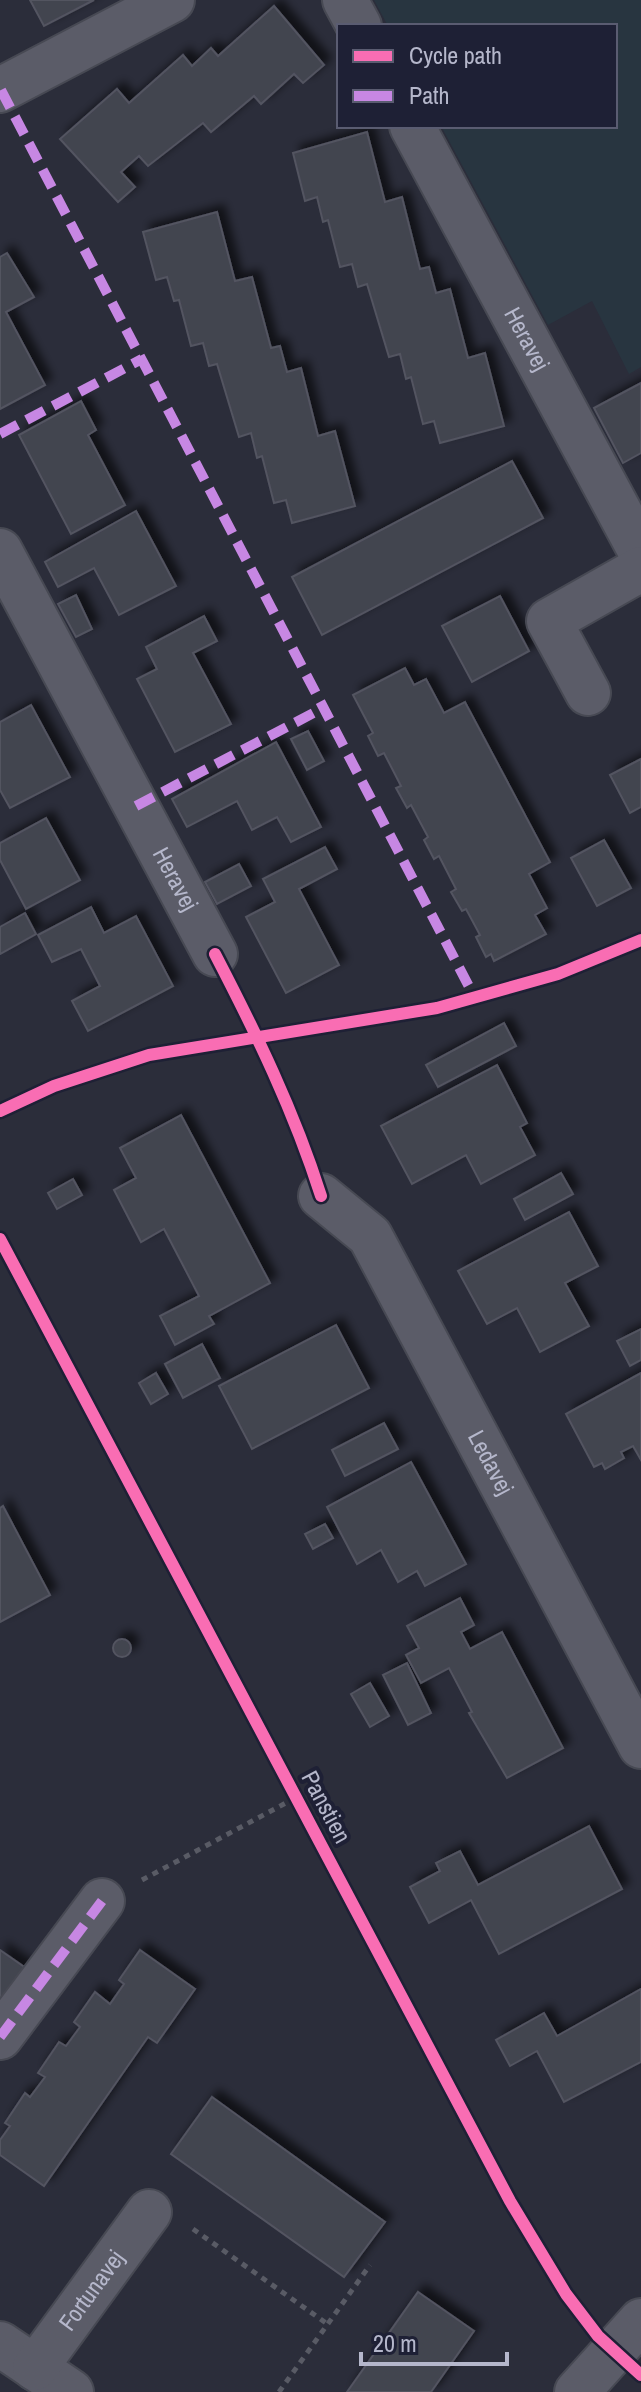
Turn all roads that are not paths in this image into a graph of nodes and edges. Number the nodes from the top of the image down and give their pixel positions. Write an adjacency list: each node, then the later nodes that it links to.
1 (345, 0): 3 (street)
2 (167, 1): 4 (street)
3 (358, 24)
4 (0, 90)
5 (413, 128): 7 (street, Heravej)
6 (0, 551): 10 (street, Heravej)
7 (641, 552)
8 (641, 569): 9 (street)
9 (588, 693)
10 (215, 954)
11 (321, 1196): 12 (street, Ledavej)
12 (641, 1746)
13 (102, 1901): 14 (street)
14 (0, 2037)
15 (149, 2212): 17 (street, Fortunavej)
16 (641, 2321): 19 (street)
17 (18, 2356): 18 (street, Fortunavej)
18 (71, 2392)
19 (577, 2392)

